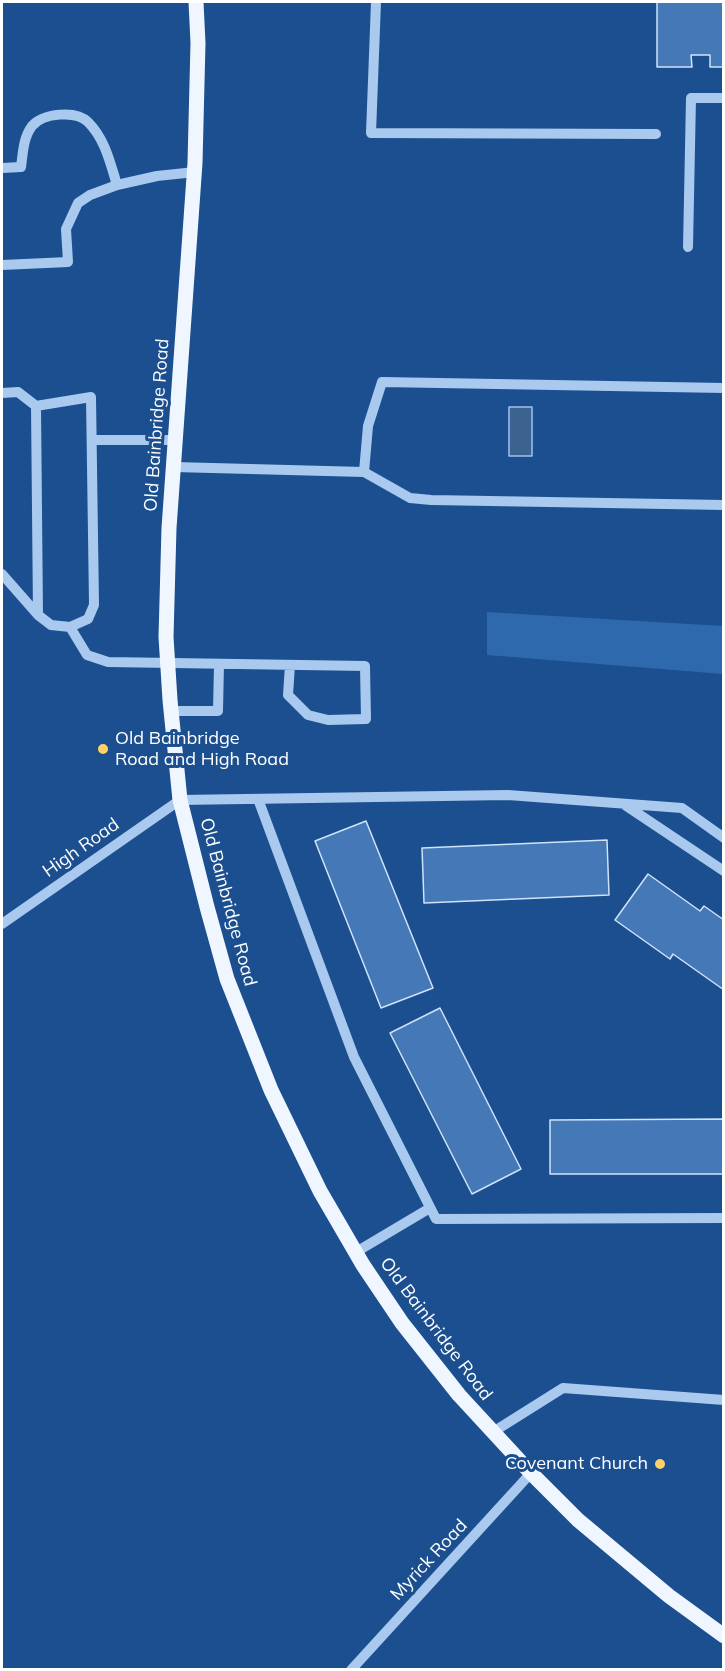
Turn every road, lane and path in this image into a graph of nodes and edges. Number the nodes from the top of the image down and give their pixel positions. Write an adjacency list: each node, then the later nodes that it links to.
1 (196, 2): 6 (main road, Old Bainbridge Road)
2 (376, 2): 4 (street)
3 (723, 98): 8 (street)
4 (656, 134)
5 (2, 168): 7 (street)
6 (195, 172): 7 (street); 14 (main road, Old Bainbridge Road)
7 (117, 185): 9 (street)
8 (688, 247)
9 (2, 265)
10 (723, 388): 16 (street)
11 (2, 393): 12 (street)
12 (36, 406): 13 (street); 19 (street)
13 (92, 440): 14 (street); 20 (street)
14 (176, 440): 15 (main road, Old Bainbridge Road)
15 (174, 467): 16 (street); 21 (main road, Old Bainbridge Road)
16 (364, 472): 17 (street)
17 (723, 505)
18 (2, 574): 19 (street)
19 (38, 615): 20 (street)
20 (70, 627): 21 (street)
21 (168, 663): 22 (street); 24 (main road, Old Bainbridge Road)
22 (219, 664): 23 (street); 24 (street)
23 (290, 665): 23 (street)
24 (172, 711): 26 (main road, Old Bainbridge Road)
25 (258, 799): 26 (street); 27 (street); 31 (street)
26 (180, 800): 30 (street, High Road); 33 (main road, Old Bainbridge Road)
27 (622, 803): 28 (street); 29 (street)
28 (723, 838)
29 (723, 871)
30 (2, 924)
31 (430, 1208): 32 (street); 33 (street)
32 (723, 1218)
33 (356, 1252): 35 (main road, Old Bainbridge Road)
34 (723, 1400): 35 (street)
35 (493, 1432): 36 (main road, Old Bainbridge Road)
36 (531, 1473): 37 (main road, Old Bainbridge Road); 38 (street, Myrick Road)
37 (723, 1636)
38 (351, 1670)

